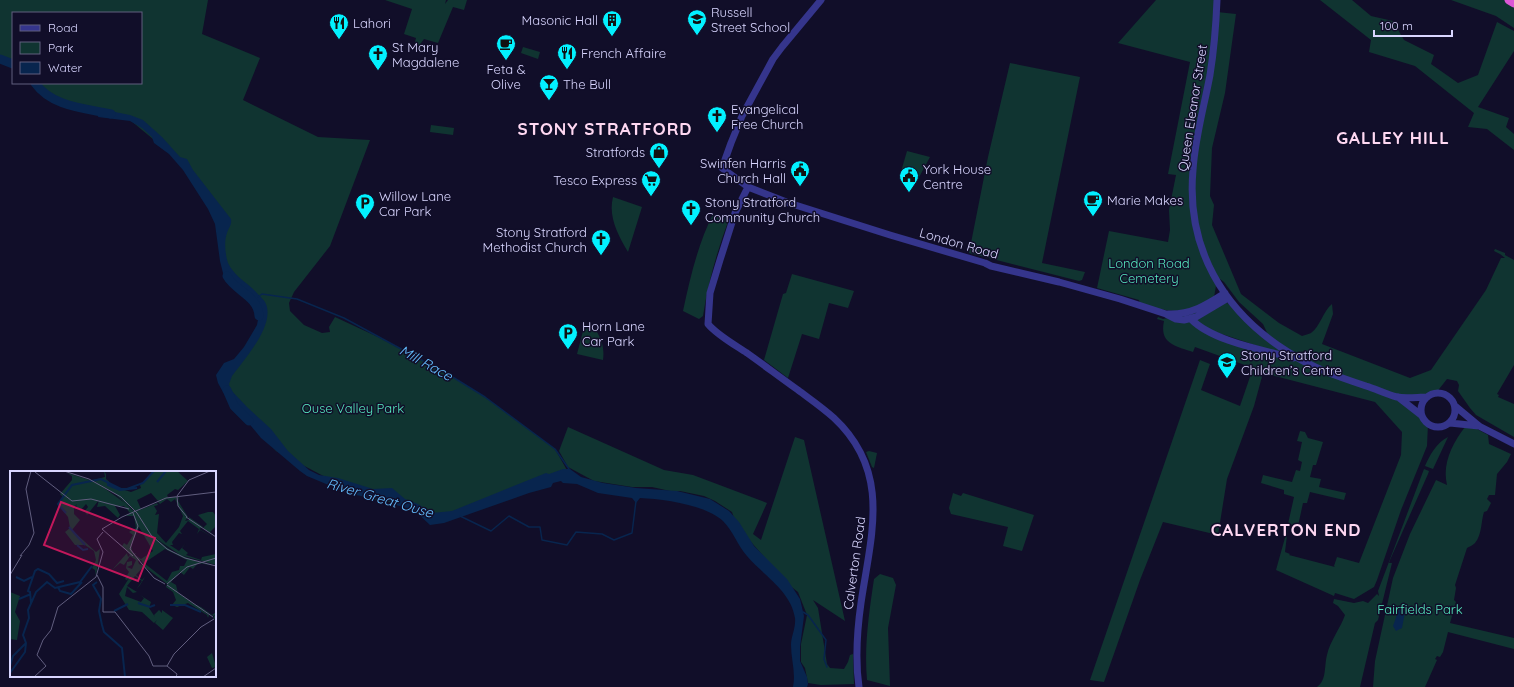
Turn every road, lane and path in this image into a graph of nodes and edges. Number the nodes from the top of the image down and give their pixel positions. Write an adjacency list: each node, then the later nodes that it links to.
1 (821, 0): 5 (street, London Road)
2 (1217, 0): 6 (street, Queen Eleanor Street)
3 (1509, 0): 4 (highway)
4 (1514, 3)
5 (748, 187): 7 (street, London Road); 17 (street, Calverton Road)
6 (1226, 296): 7 (street, London Road); 8 (street); 9 (street, Queen Eleanor Street)
7 (1166, 314): 8 (street, London Road)
8 (1191, 319): 9 (street)
9 (1301, 360): 10 (street, Queen Eleanor Street)
10 (1398, 397): 11 (street, Queen Eleanor Street); 13 (street, Queen Eleanor Street)
11 (1427, 397): 12 (street); 13 (street)
12 (1456, 406): 14 (street); 15 (street)
13 (1422, 415): 14 (street)
14 (1450, 423): 15 (street)
15 (1479, 426): 16 (street)
16 (1514, 444)
17 (859, 687)

